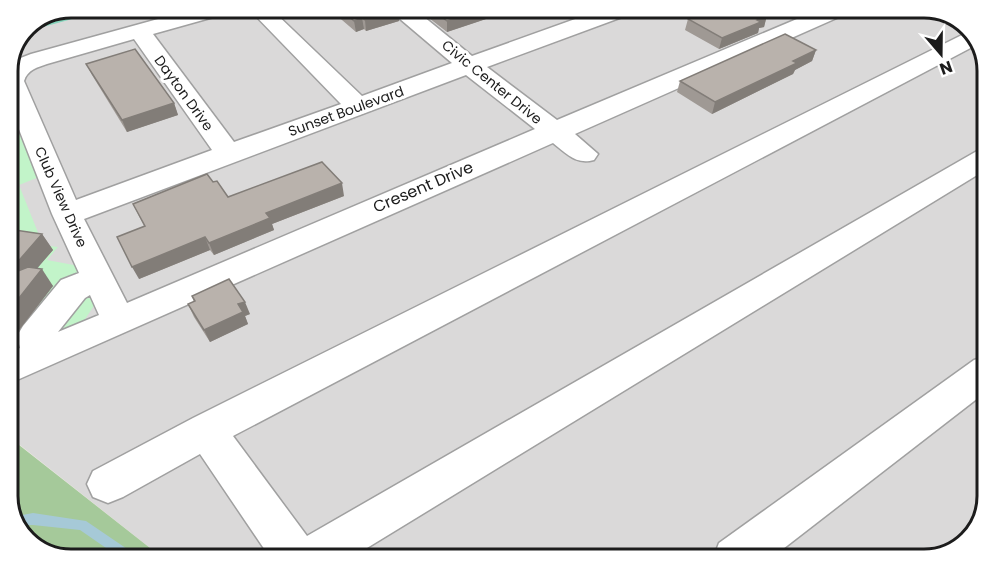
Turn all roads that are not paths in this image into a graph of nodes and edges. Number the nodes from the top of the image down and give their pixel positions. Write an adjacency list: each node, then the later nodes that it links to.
1 (185, 18): 6 (street, Club View Drive)
2 (268, 18): 11 (street)
3 (421, 18): 8 (street, Civic Center Drive)
4 (598, 18): 8 (street, Sunset Boulevard)
5 (817, 18): 12 (street, Cresent Drive)
6 (139, 31): 9 (street, Club View Drive); 13 (street, Dayton Drive)
7 (967, 41): 22 (street)
8 (470, 66): 11 (street, Sunset Boulevard); 12 (street, Civic Center Drive)
9 (18, 70)
10 (18, 96): 16 (street, Club View Drive)
11 (357, 106): 13 (street, Sunset Boulevard)
12 (553, 131): 14 (street, Civic Center Drive); 18 (street, Cresent Drive)
13 (229, 154): 16 (street, Sunset Boulevard)
14 (584, 154)
15 (977, 164): 25 (street)
16 (67, 214): 17 (street, Club View Drive)
17 (98, 278): 18 (street, Club View Drive); 19 (street)
18 (118, 319): 19 (street, Cresent Drive)
19 (43, 353): 20 (street, Cresent Drive)
20 (18, 364)
21 (977, 378): 26 (street)
22 (207, 430): 23 (street); 24 (street)
23 (108, 484)
24 (289, 549)
25 (328, 549)
26 (750, 549)

